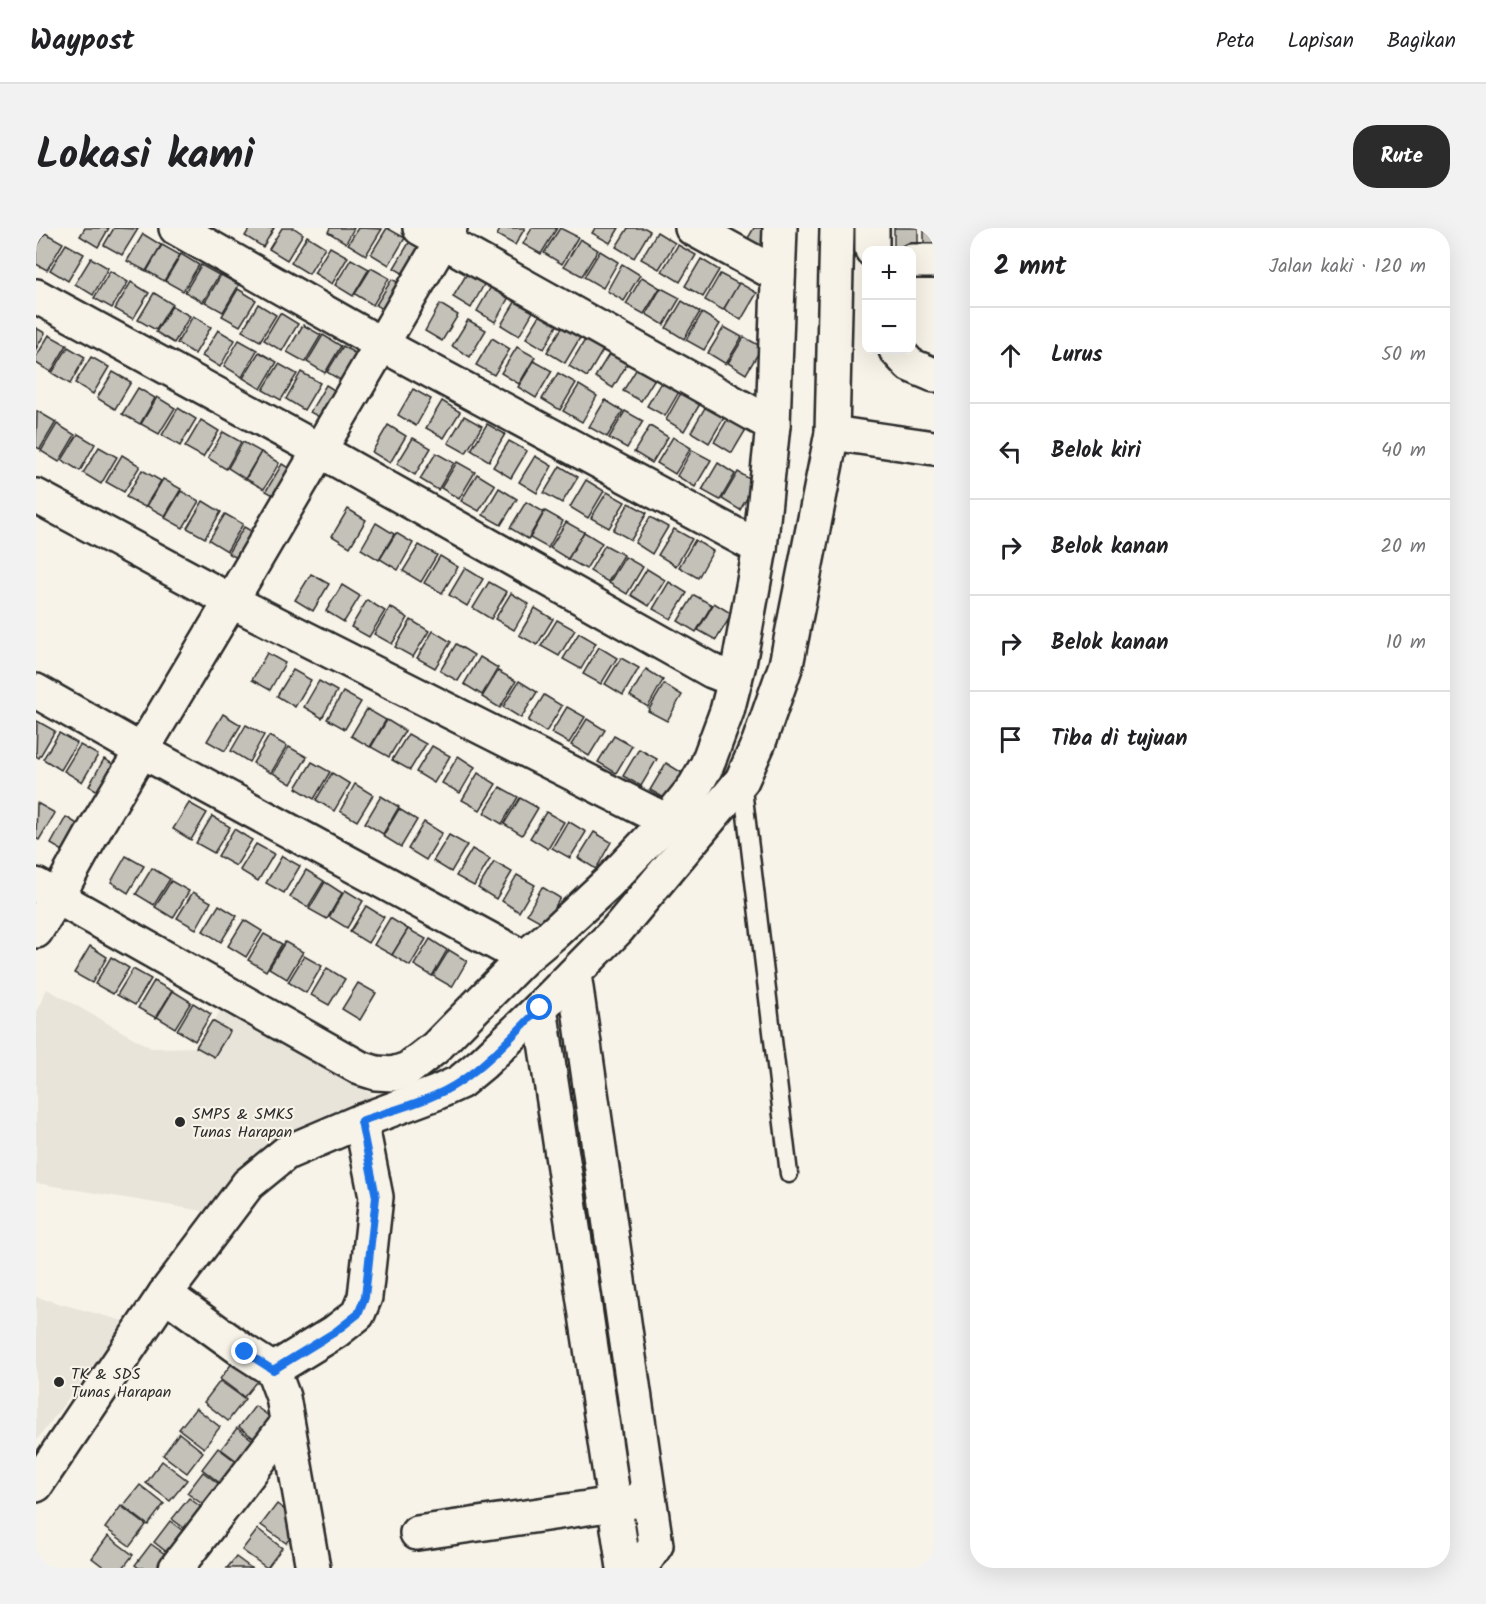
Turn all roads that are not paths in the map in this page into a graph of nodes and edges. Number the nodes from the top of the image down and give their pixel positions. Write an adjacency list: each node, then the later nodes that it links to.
1 (176, 228): 12 (street)
2 (692, 228): 10 (street)
3 (780, 228): 10 (street)
4 (837, 228): 16 (street)
5 (872, 228): 7 (street)
6 (438, 232): 12 (street); 15 (street)
7 (872, 246)
8 (916, 261): 9 (street)
9 (934, 261)
10 (778, 275): 15 (street)
11 (36, 296): 18 (street)
12 (381, 345): 18 (street); 20 (street)
13 (900, 354): 14 (street)
14 (934, 375)
15 (773, 425): 20 (street)
16 (832, 433): 17 (street); 25 (street)
17 (934, 448)
18 (319, 450): 21 (street); 22 (street)
19 (36, 496): 21 (street)
20 (760, 548): 22 (street)
21 (231, 601): 24 (street); 26 (street)
22 (735, 680): 26 (street)
23 (36, 691): 24 (street)
24 (142, 751): 27 (street); 29 (street)
25 (742, 780): 30 (street); 33 (lane)
26 (667, 821): 29 (street)
27 (47, 891): 28 (street); 29 (street)
28 (36, 931)
29 (524, 957)
30 (574, 974): 31 (street); 38 (street)
31 (540, 1008): 32 (street); 39 (street)
32 (361, 1121): 34 (street); 35 (street)
33 (789, 1174)
34 (165, 1294): 35 (street); 37 (street)
35 (273, 1370): 36 (street)
36 (287, 1424): 41 (street); 42 (street)
37 (36, 1485)
38 (650, 1498): 39 (street); 44 (street)
39 (614, 1504): 40 (street); 43 (street)
40 (417, 1533)
41 (176, 1568)
42 (313, 1568)
43 (624, 1568)
44 (640, 1568)

